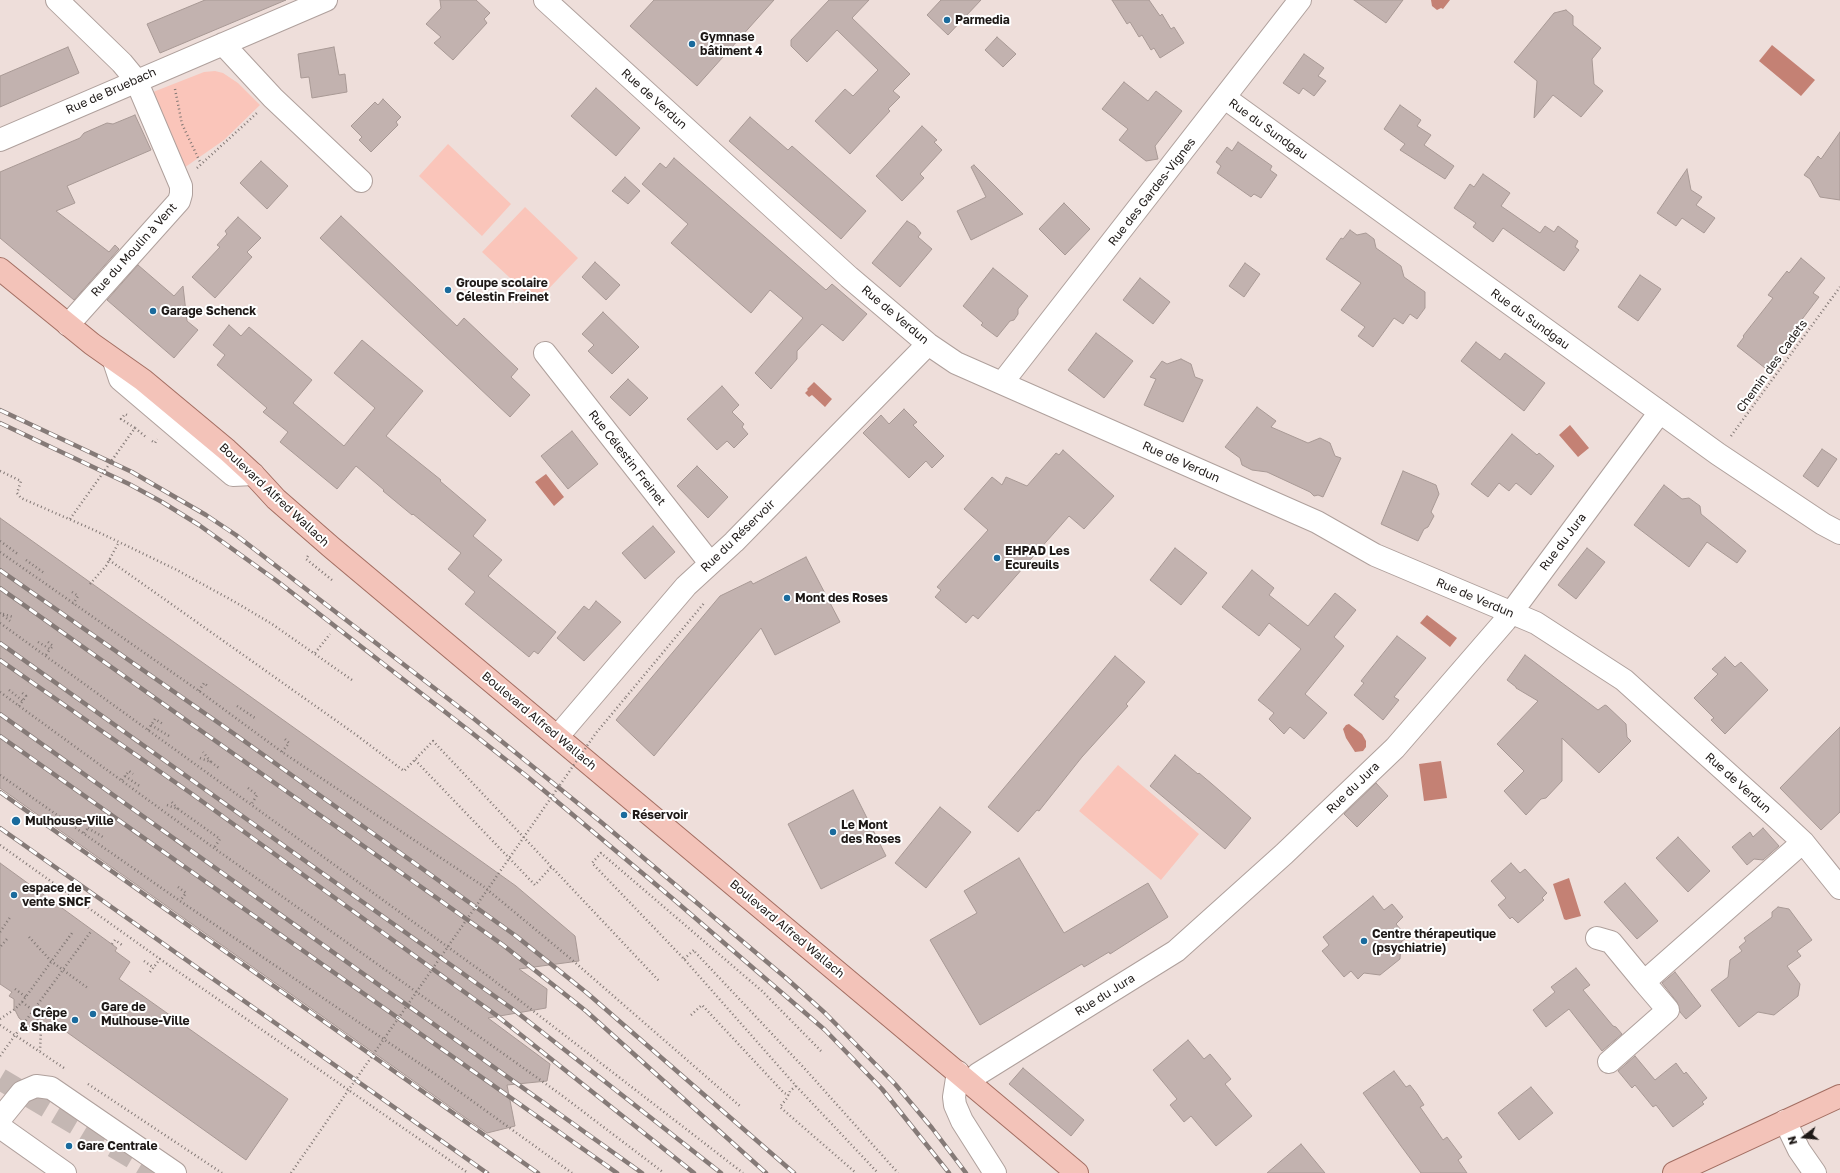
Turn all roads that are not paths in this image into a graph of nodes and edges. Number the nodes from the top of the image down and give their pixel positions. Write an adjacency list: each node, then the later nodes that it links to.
1 (57, 0): 6 (street)
2 (326, 0): 5 (street, Rue de Bruebach)
3 (545, 0): 12 (street, Rue de Verdun)
4 (1300, 0): 7 (street, Rue des Gardes-Vignes)
5 (223, 44): 6 (street, Rue de Bruebach); 9 (street)
6 (136, 80): 8 (street, Rue de Bruebach); 11 (street, Rue du Moulin à Vent)
7 (1225, 98): 14 (street, Rue des Gardes-Vignes); 15 (street, Rue du Sundgau)
8 (0, 140)
9 (361, 181)
10 (0, 269): 11 (main road, Boulevard Alfred Wallach)
11 (68, 325): 19 (main road, Boulevard Alfred Wallach)
12 (928, 344): 14 (street, Rue de Verdun); 17 (street, Rue du Réservoir)
13 (544, 353): 17 (street, Rue Célestin Freinet)
14 (1002, 383): 18 (street, Rue de Verdun)
15 (1660, 412): 16 (street, Rue du Sundgau); 18 (street, Rue du Jura)
16 (1840, 534)
17 (710, 563): 19 (street, Rue du Réservoir)
18 (1511, 613): 20 (street, Rue de Verdun); 25 (street, Rue du Jura)
19 (558, 736): 25 (main road, Boulevard Alfred Wallach)
20 (1803, 842): 21 (street, Rue de Verdun); 23 (street)
21 (1840, 888)
22 (1596, 938): 23 (street)
23 (1644, 982): 24 (street)
24 (1609, 1062)
25 (964, 1077): 32 (street); 33 (main road, Boulevard Alfred Wallach)
26 (1840, 1096): 28 (main road)
27 (0, 1119): 31 (street)
28 (1785, 1121): 34 (main road); 35 (street)
29 (0, 1127): 30 (street)
30 (65, 1173)
31 (175, 1173)
32 (995, 1173)
33 (1078, 1173)
34 (1674, 1173)
35 (1815, 1173)

